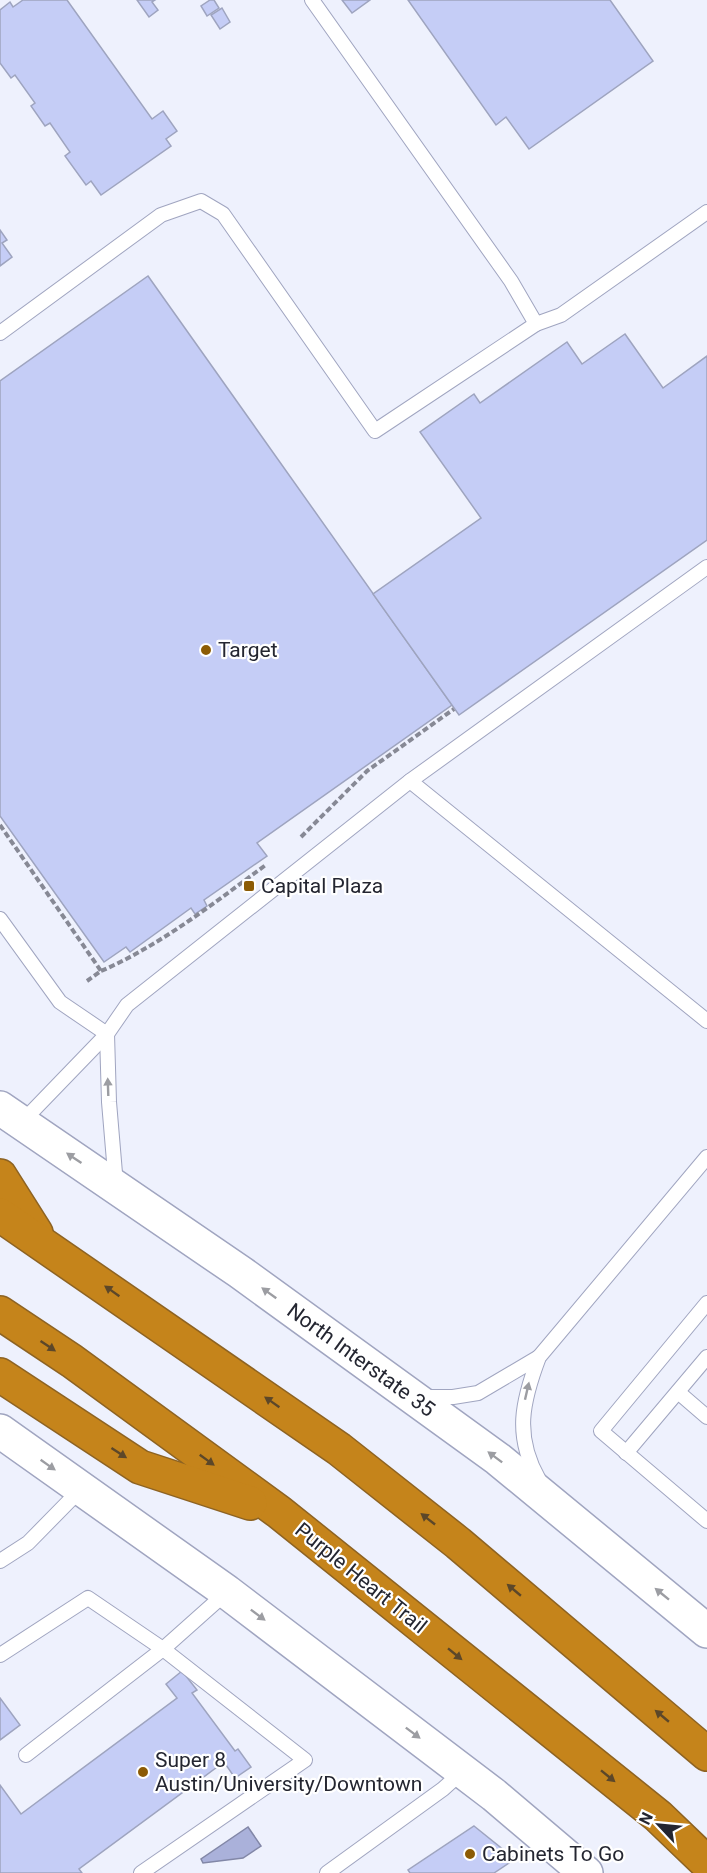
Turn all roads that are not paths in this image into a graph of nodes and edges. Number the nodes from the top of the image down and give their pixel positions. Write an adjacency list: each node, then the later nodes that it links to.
1 (312, 0): 3 (lane)
2 (707, 212): 3 (lane)
3 (536, 324): 4 (lane)
4 (0, 333)
5 (707, 567): 6 (lane)
6 (410, 782): 8 (lane); 9 (lane)
7 (0, 919): 9 (lane)
8 (707, 1021)
9 (107, 1034): 10 (lane); 13 (lane, one-way to 9)
10 (11, 1115): 13 (main road, North Interstate 35, one-way to 10)
11 (707, 1156): 18 (lane)
12 (0, 1176): 15 (highway)
13 (116, 1187): 22 (main road, North Interstate 35, one-way to 13)
14 (0, 1215): 15 (highway)
15 (42, 1242): 35 (highway, one-way to 15)
16 (707, 1303): 25 (lane)
17 (0, 1313): 28 (highway, Purple Heart Trail, one-way to 28)
18 (539, 1357): 22 (lane); 27 (lane, one-way to 18)
19 (707, 1357): 21 (lane)
20 (0, 1376): 28 (highway, one-way to 28)
21 (678, 1392): 23 (lane); 25 (lane)
22 (411, 1397): 27 (main road, North Interstate 35, one-way to 22)
23 (707, 1417)
24 (0, 1431): 26 (main road, one-way to 26)
25 (626, 1453): 29 (lane)
26 (81, 1489): 30 (lane); 31 (main road)
27 (553, 1505): 32 (main road, North Interstate 35, one-way to 27)
28 (279, 1512): 38 (highway, Purple Heart Trail, one-way to 38)
29 (707, 1521)
30 (0, 1561)
31 (227, 1592): 33 (lane); 37 (main road, one-way to 37)
32 (707, 1631)
33 (163, 1648): 34 (lane); 36 (lane); 39 (lane)
34 (0, 1654)
35 (707, 1754)
36 (26, 1755)
37 (463, 1771): 40 (lane); 41 (main road)
38 (707, 1863)
39 (141, 1873)
40 (327, 1873)
41 (586, 1873)

